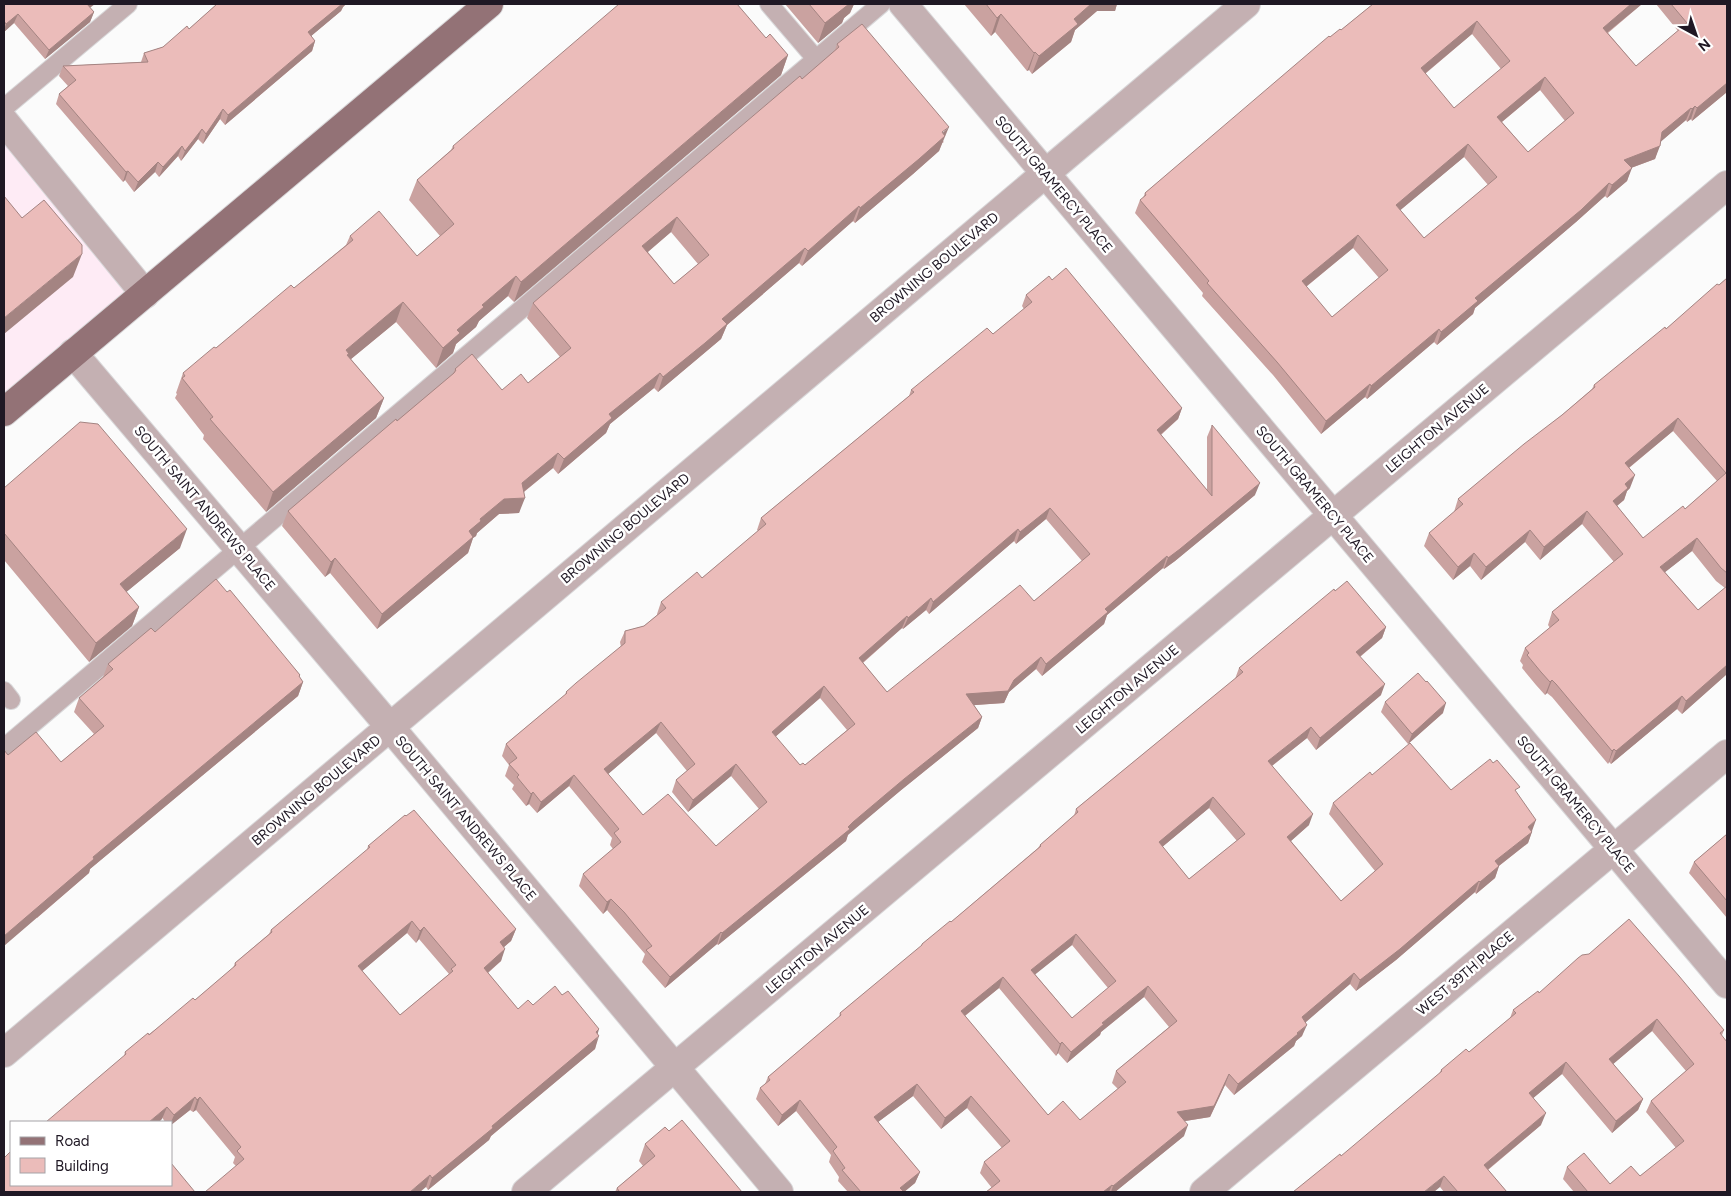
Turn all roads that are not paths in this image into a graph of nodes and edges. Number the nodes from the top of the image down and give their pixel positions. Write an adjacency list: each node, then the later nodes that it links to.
1 (128, 4): 8 (lane)
2 (489, 4): 12 (main road)
3 (769, 4): 7 (lane)
4 (881, 4): 7 (lane)
5 (903, 4): 10 (street, SOUTH GRAMERCY PLACE)
6 (1246, 4): 10 (street, BROWNING BOULEVARD)
7 (816, 59): 16 (lane)
8 (4, 108)
9 (4, 121): 12 (street)
10 (1046, 173): 15 (street, SOUTH GRAMERCY PLACE); 17 (street, BROWNING BOULEVARD)
11 (1727, 185): 15 (street, LEIGHTON AVENUE)
12 (145, 294): 13 (main road)
13 (74, 354): 14 (main road); 16 (street, SOUTH SAINT ANDREWS PLACE)
14 (4, 412)
15 (1333, 516): 20 (street, SOUTH GRAMERCY PLACE); 23 (street, LEIGHTON AVENUE)
16 (239, 548): 17 (street, SOUTH SAINT ANDREWS PLACE); 18 (lane)
17 (390, 727): 22 (street, BROWNING BOULEVARD); 23 (street, SOUTH SAINT ANDREWS PLACE)
18 (4, 748)
19 (1727, 754): 20 (street, WEST 39TH PLACE)
20 (1614, 849): 21 (street, SOUTH GRAMERCY PLACE); 26 (street, WEST 39TH PLACE)
21 (1727, 984)
22 (4, 1053)
23 (675, 1069): 24 (street, LEIGHTON AVENUE); 25 (street, SOUTH SAINT ANDREWS PLACE)
24 (526, 1192)
25 (779, 1192)
26 (1204, 1192)

